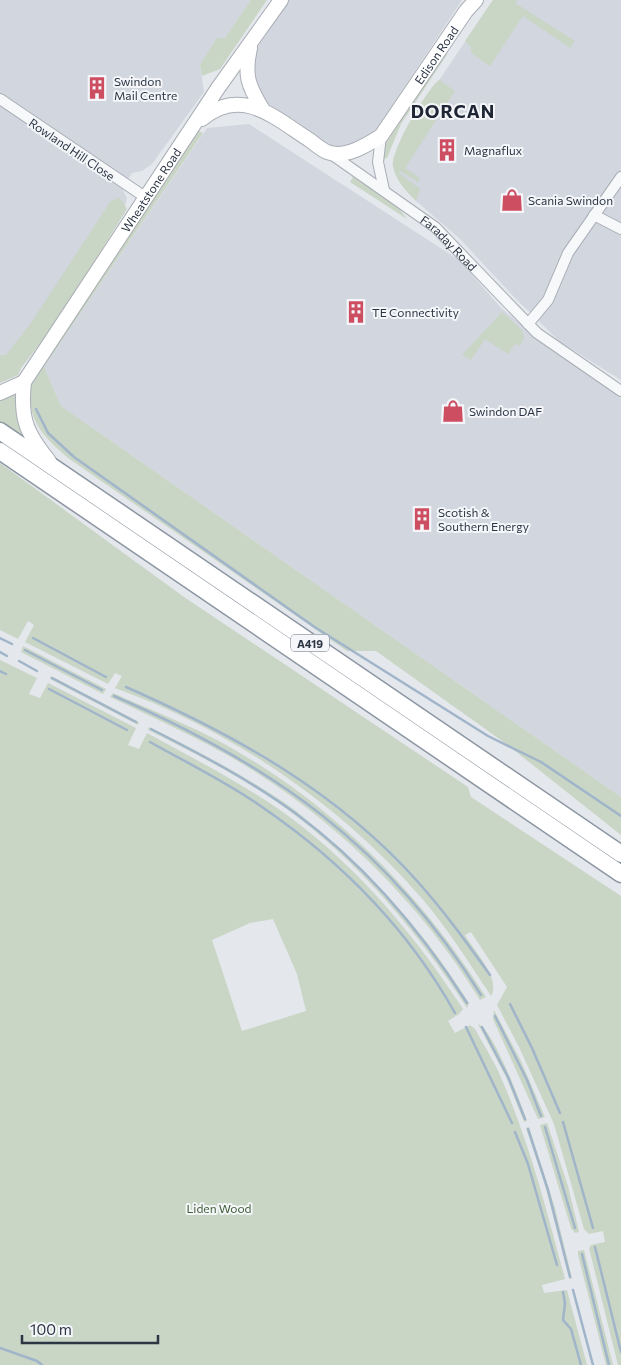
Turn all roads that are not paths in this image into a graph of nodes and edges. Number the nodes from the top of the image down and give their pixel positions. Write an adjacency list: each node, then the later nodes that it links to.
1 (281, 0): 4 (main road, Wheatstone Road)
2 (476, 0): 3 (main road, Edison Road)
3 (467, 5): 8 (main road, Edison Road)
4 (251, 44): 6 (main road); 7 (main road, Wheatstone Road)
5 (0, 99): 12 (street, Rowland Hill Close)
6 (263, 110): 7 (main road, Faraday Road); 9 (main road, Faraday Road)
7 (192, 128): 12 (main road, Wheatstone Road)
8 (382, 136): 9 (main road, Edison Road); 11 (street, Edison Road)
9 (328, 152): 11 (street, Faraday Road)
10 (621, 177): 13 (street)
11 (384, 190): 15 (street, Faraday Road)
12 (145, 197): 16 (main road, Wheatstone Road)
13 (594, 215): 14 (street); 15 (street)
14 (621, 229)
15 (528, 324): 17 (street, Faraday Road)
16 (24, 382): 18 (main road); 21 (main road)
17 (621, 390)
18 (0, 393)
19 (0, 431): 21 (highway, A419)
20 (0, 451): 23 (highway, A419)
21 (59, 472): 22 (highway, A419)
22 (621, 854)
23 (621, 874)

